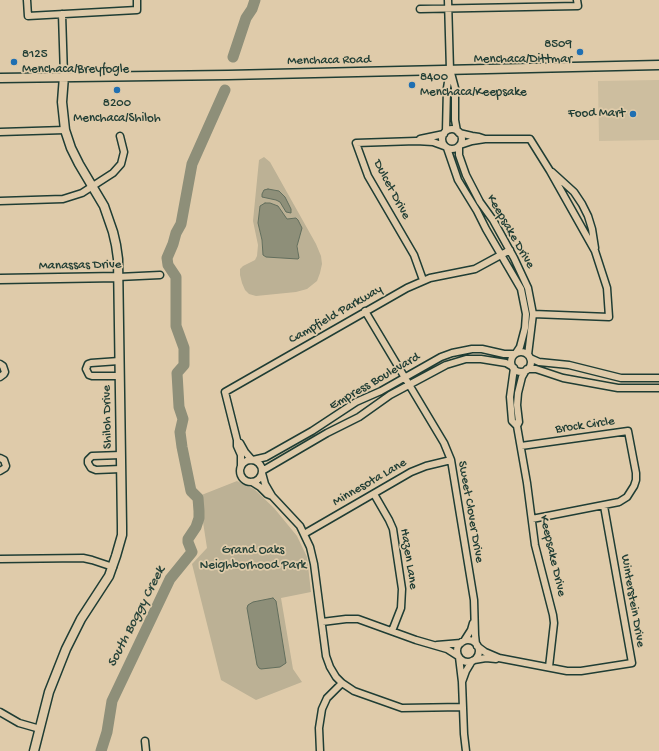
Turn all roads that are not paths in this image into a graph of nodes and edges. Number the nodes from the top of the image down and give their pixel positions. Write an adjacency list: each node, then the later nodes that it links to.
1 (27, 0): 7 (street)
2 (137, 0): 7 (street)
3 (448, 0): 5 (street)
4 (578, 0): 5 (street)
5 (449, 8): 6 (street); 9 (street)
6 (420, 9)
7 (62, 14): 10 (street)
8 (659, 65): 9 (street, Menchaca Road)
9 (450, 70): 10 (street, Menchaca Road); 14 (street); 15 (street)
10 (64, 76): 11 (street, Menchaca Road); 12 (street, Shiloh Drive)
11 (0, 78)
12 (65, 130): 13 (street); 22 (street, Shiloh Drive)
13 (0, 132)
14 (458, 132): 15 (street); 17 (street); 19 (street)
15 (445, 133): 18 (street, Dulcet Drive); 20 (street)
16 (120, 136): 22 (street)
17 (485, 139): 19 (street); 21 (street)
18 (416, 140): 20 (street, Dulcet Drive); 30 (street, Dulcet Drive)
19 (459, 145): 20 (street); 24 (street, Keepsake Drive)
20 (446, 147): 26 (street, Keepsake Drive)
21 (550, 171): 25 (street); 25 (street)
22 (94, 187): 23 (street); 28 (street, Shiloh Drive)
23 (0, 200)
24 (510, 250): 26 (street, Campfield Parkway); 32 (street, Keepsake Drive)
25 (595, 251): 32 (street)
26 (500, 255): 30 (street, Campfield Parkway); 33 (street, Keepsake Drive)
27 (160, 275): 28 (street, Manassas Drive)
28 (118, 277): 29 (street, Manassas Drive); 35 (street, Shiloh Drive)
29 (0, 279)
30 (423, 280): 31 (street, Campfield Parkway)
31 (365, 311): 41 (street, Sweet Clover Drive); 46 (street, Campfield Parkway)
32 (533, 314): 34 (street, Keepsake Drive)
33 (516, 354): 34 (street); 37 (street); 41 (street, Empress Boulevard)
34 (529, 357): 38 (street); 42 (street)
35 (119, 362): 39 (street, Shiloh Drive); 39 (street)
36 (0, 364): 40 (street)
37 (513, 368): 38 (street); 43 (street, Empress Boulevard); 45 (street, Keepsake Drive)
38 (526, 370): 44 (street); 45 (street, Keepsake Drive)
39 (119, 376): 48 (street, Shiloh Drive)
40 (0, 377)
41 (405, 377): 43 (street, Sweet Clover Drive); 50 (street, Empress Boulevard)
42 (659, 378)
43 (410, 384): 51 (street, Sweet Clover Drive); 55 (street, Empress Boulevard)
44 (659, 388)
45 (517, 426): 47 (street, Keepsake Drive)
46 (237, 440): 50 (street, Campfield Parkway); 52 (street, Campfield Parkway)
47 (521, 446): 59 (street, Brock Circle); 60 (street, Keepsake Drive)
48 (121, 455): 53 (street, Shiloh Drive); 53 (street)
49 (0, 458): 54 (street)
50 (253, 460): 52 (street); 55 (street)
51 (451, 460): 57 (street, Minnesota Lane); 64 (street, Sweet Clover Drive)
52 (241, 467): 56 (street)
53 (121, 469): 63 (street, Shiloh Drive)
54 (0, 471)
55 (262, 472): 56 (street); 58 (street)
56 (252, 482): 58 (street)
57 (374, 494): 61 (street, Minnesota Lane); 66 (street, Hazen Lane)
58 (272, 496): 61 (street)
59 (604, 506): 60 (street, Brock Circle); 73 (street, Winterstein Drive)
60 (532, 519): 73 (street, Keepsake Drive)
61 (304, 534): 65 (street)
62 (0, 559): 63 (street)
63 (112, 567): 78 (street, Shiloh Drive)
64 (474, 619): 67 (street, Sweet Clover Drive); 69 (street, Sweet Clover Drive)
65 (322, 622): 66 (street); 75 (street)
66 (392, 631): 68 (street)
67 (462, 642): 68 (street); 69 (street); 70 (street)
68 (435, 645): 70 (street)
69 (477, 645): 71 (street, Winterstein Drive); 72 (street)
70 (459, 656): 72 (street); 74 (street)
71 (500, 658): 72 (street, Winterstein Drive); 73 (street, Winterstein Drive)
72 (473, 660): 74 (street)
73 (549, 667)
74 (462, 682): 76 (street)
75 (342, 683): 76 (street); 82 (street)
76 (463, 708): 83 (street)
77 (0, 712): 78 (street)
78 (40, 729): 80 (street, Shiloh Drive)
79 (145, 741): 81 (street)
80 (34, 751)
81 (146, 751)
82 (320, 751)
83 (466, 751)

